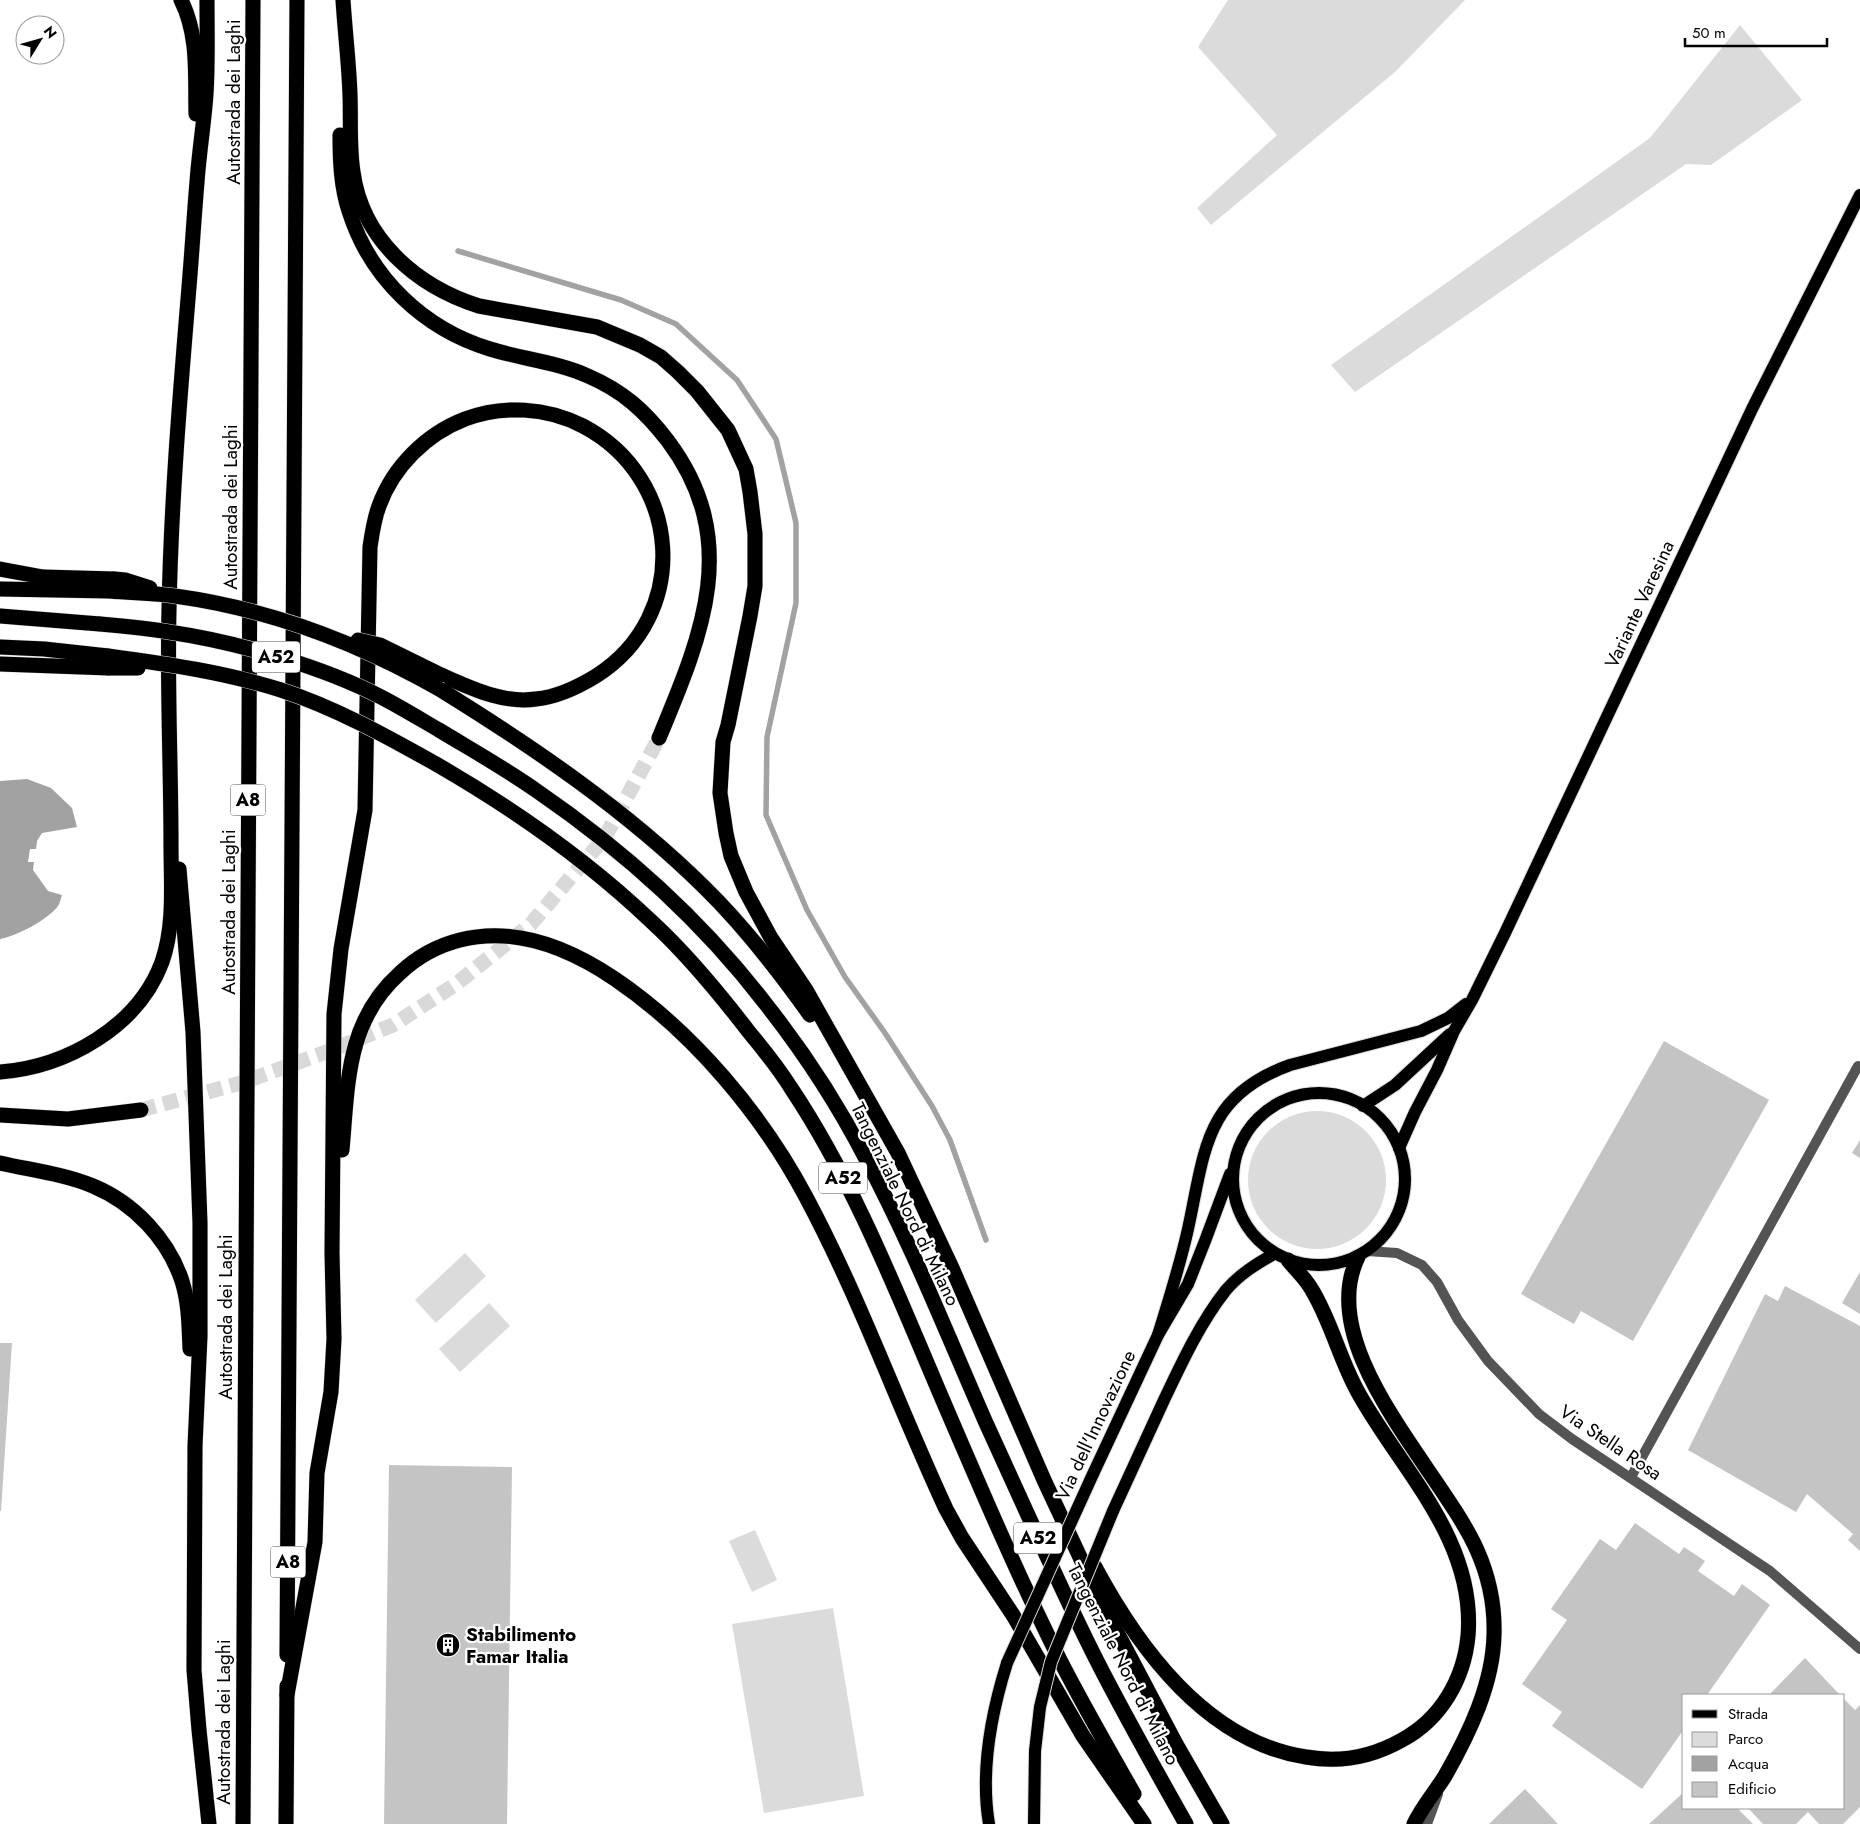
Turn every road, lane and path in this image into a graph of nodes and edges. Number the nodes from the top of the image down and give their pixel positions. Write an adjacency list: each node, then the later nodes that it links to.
1 (181, 0): 6 (highway)
2 (207, 0): 6 (highway)
3 (253, 0): 40 (highway, Autostrada dei Laghi / A8)
4 (297, 0): 37 (highway, A8)
5 (341, 0): 16 (highway); 20 (highway)
6 (197, 183): 17 (highway)
7 (1860, 195): 18 (main road, Variante Varesina)
8 (0, 570): 9 (highway)
9 (112, 585): 10 (highway); 15 (highway, bridge)
10 (0, 589)
11 (0, 616): 46 (highway, Tangenziale Nord di Milano / A52, bridge)
12 (0, 647): 13 (highway, A52)
13 (108, 662): 14 (highway); 45 (highway, A52, bridge)
14 (0, 664)
15 (441, 682): 20 (highway); 29 (highway)
16 (660, 738)
17 (171, 796): 22 (highway); 34 (highway)
18 (1472, 1000): 19 (main road, Variante Varesina); 32 (main road)
19 (1454, 1031): 23 (main road, Variante Varesina); 26 (main road, Variante Varesina)
20 (848, 1066): 33 (highway)
21 (1858, 1066): 35 (street)
22 (0, 1072)
23 (1363, 1106): 26 (main road); 27 (main road)
24 (141, 1110): 25 (highway)
25 (0, 1115)
26 (1399, 1148): 30 (main road)
27 (1234, 1162): 31 (main road); 32 (main road, Via dell'Innovazione)
28 (0, 1163): 34 (highway)
29 (332, 1253): 37 (highway); 44 (highway)
30 (1363, 1254): 31 (main road); 35 (street, Via Stella Rosa); 38 (highway)
31 (1281, 1257): 33 (highway); 43 (main road, bridge)
32 (1158, 1335): 42 (main road, Via dell'Innovazione, bridge)
33 (1016, 1418): 47 (highway)
34 (195, 1446): 39 (highway)
35 (1631, 1477): 36 (street, Via Stella Rosa)
36 (1860, 1649)
37 (287, 1695): 41 (highway, A8)
38 (1445, 1776): 48 (highway); 49 (street)
39 (209, 1824)
40 (243, 1824)
41 (286, 1824)
42 (989, 1824)
43 (1034, 1824)
44 (1144, 1824)
45 (1151, 1824)
46 (1186, 1824)
47 (1222, 1824)
48 (1414, 1824)
49 (1427, 1824)

